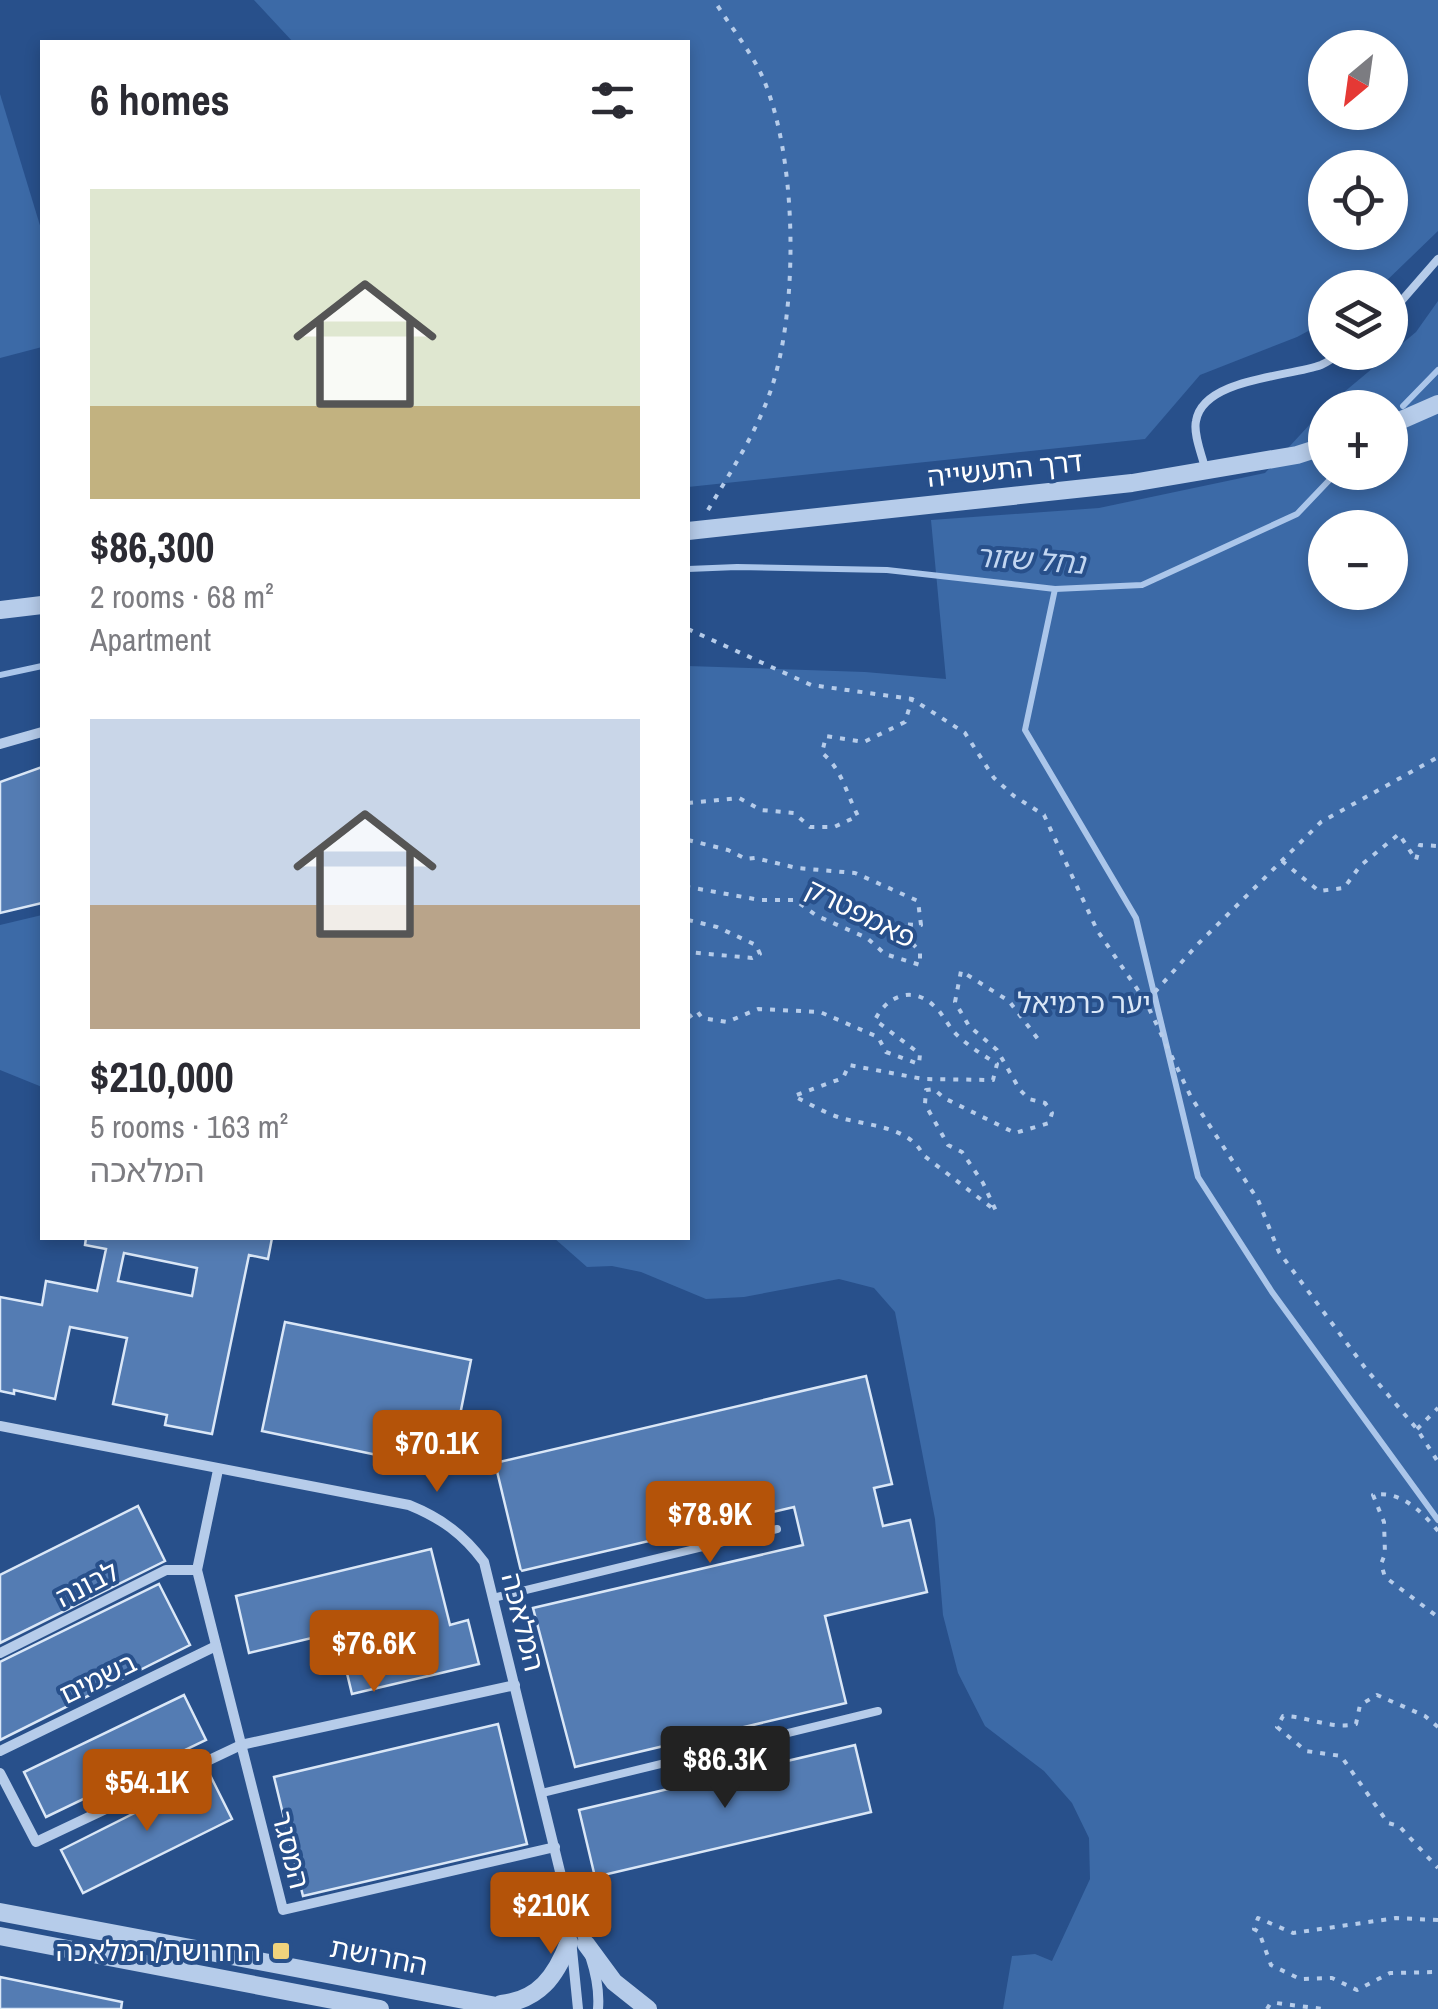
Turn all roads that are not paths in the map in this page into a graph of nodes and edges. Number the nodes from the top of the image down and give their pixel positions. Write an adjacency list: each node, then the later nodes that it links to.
1 (1438, 259): 2 (lane)
2 (1408, 293)
3 (1308, 367): 7 (lane)
4 (1438, 404): 5 (street)
5 (1408, 417)
6 (1308, 451): 7 (street, דרך התעשייה)
7 (1206, 472): 8 (street, דרך התעשייה)
8 (692, 531)
9 (40, 605): 10 (street)
10 (0, 610)
11 (40, 733): 12 (street)
12 (0, 744)
13 (0, 1426): 14 (street, המלאכה)
14 (218, 1470): 16 (street, המסגר); 17 (street, המלאכה)
15 (777, 1528): 17 (lane)
16 (198, 1570): 18 (street, המסגר); 19 (street, לבונה)
17 (493, 1598): 20 (street, המלאכה)
18 (216, 1646): 22 (street, המסגר); 23 (street, בשמים)
19 (0, 1653)
20 (515, 1684): 22 (street); 25 (street, המלאכה)
21 (878, 1711): 25 (lane)
22 (241, 1745): 24 (street); 26 (street, המסגר)
23 (0, 1751)
24 (0, 1773)
25 (542, 1793): 26 (street, המלאכה)
26 (554, 1847): 27 (street, המלאכה)
27 (567, 1900): 30 (street, המלאכה); 30 (street, המלאכה)
28 (0, 1912): 31 (street, החרושת)
29 (0, 1936): 32 (street, החרושת)
30 (578, 1943): 31 (street); 34 (street, המלאכה); 35 (street, המלאכה); 36 (street)
31 (489, 2005): 33 (street, החרושת)
32 (380, 2009)
33 (512, 2009)
34 (578, 2009)
35 (598, 2009)
36 (648, 2009)

